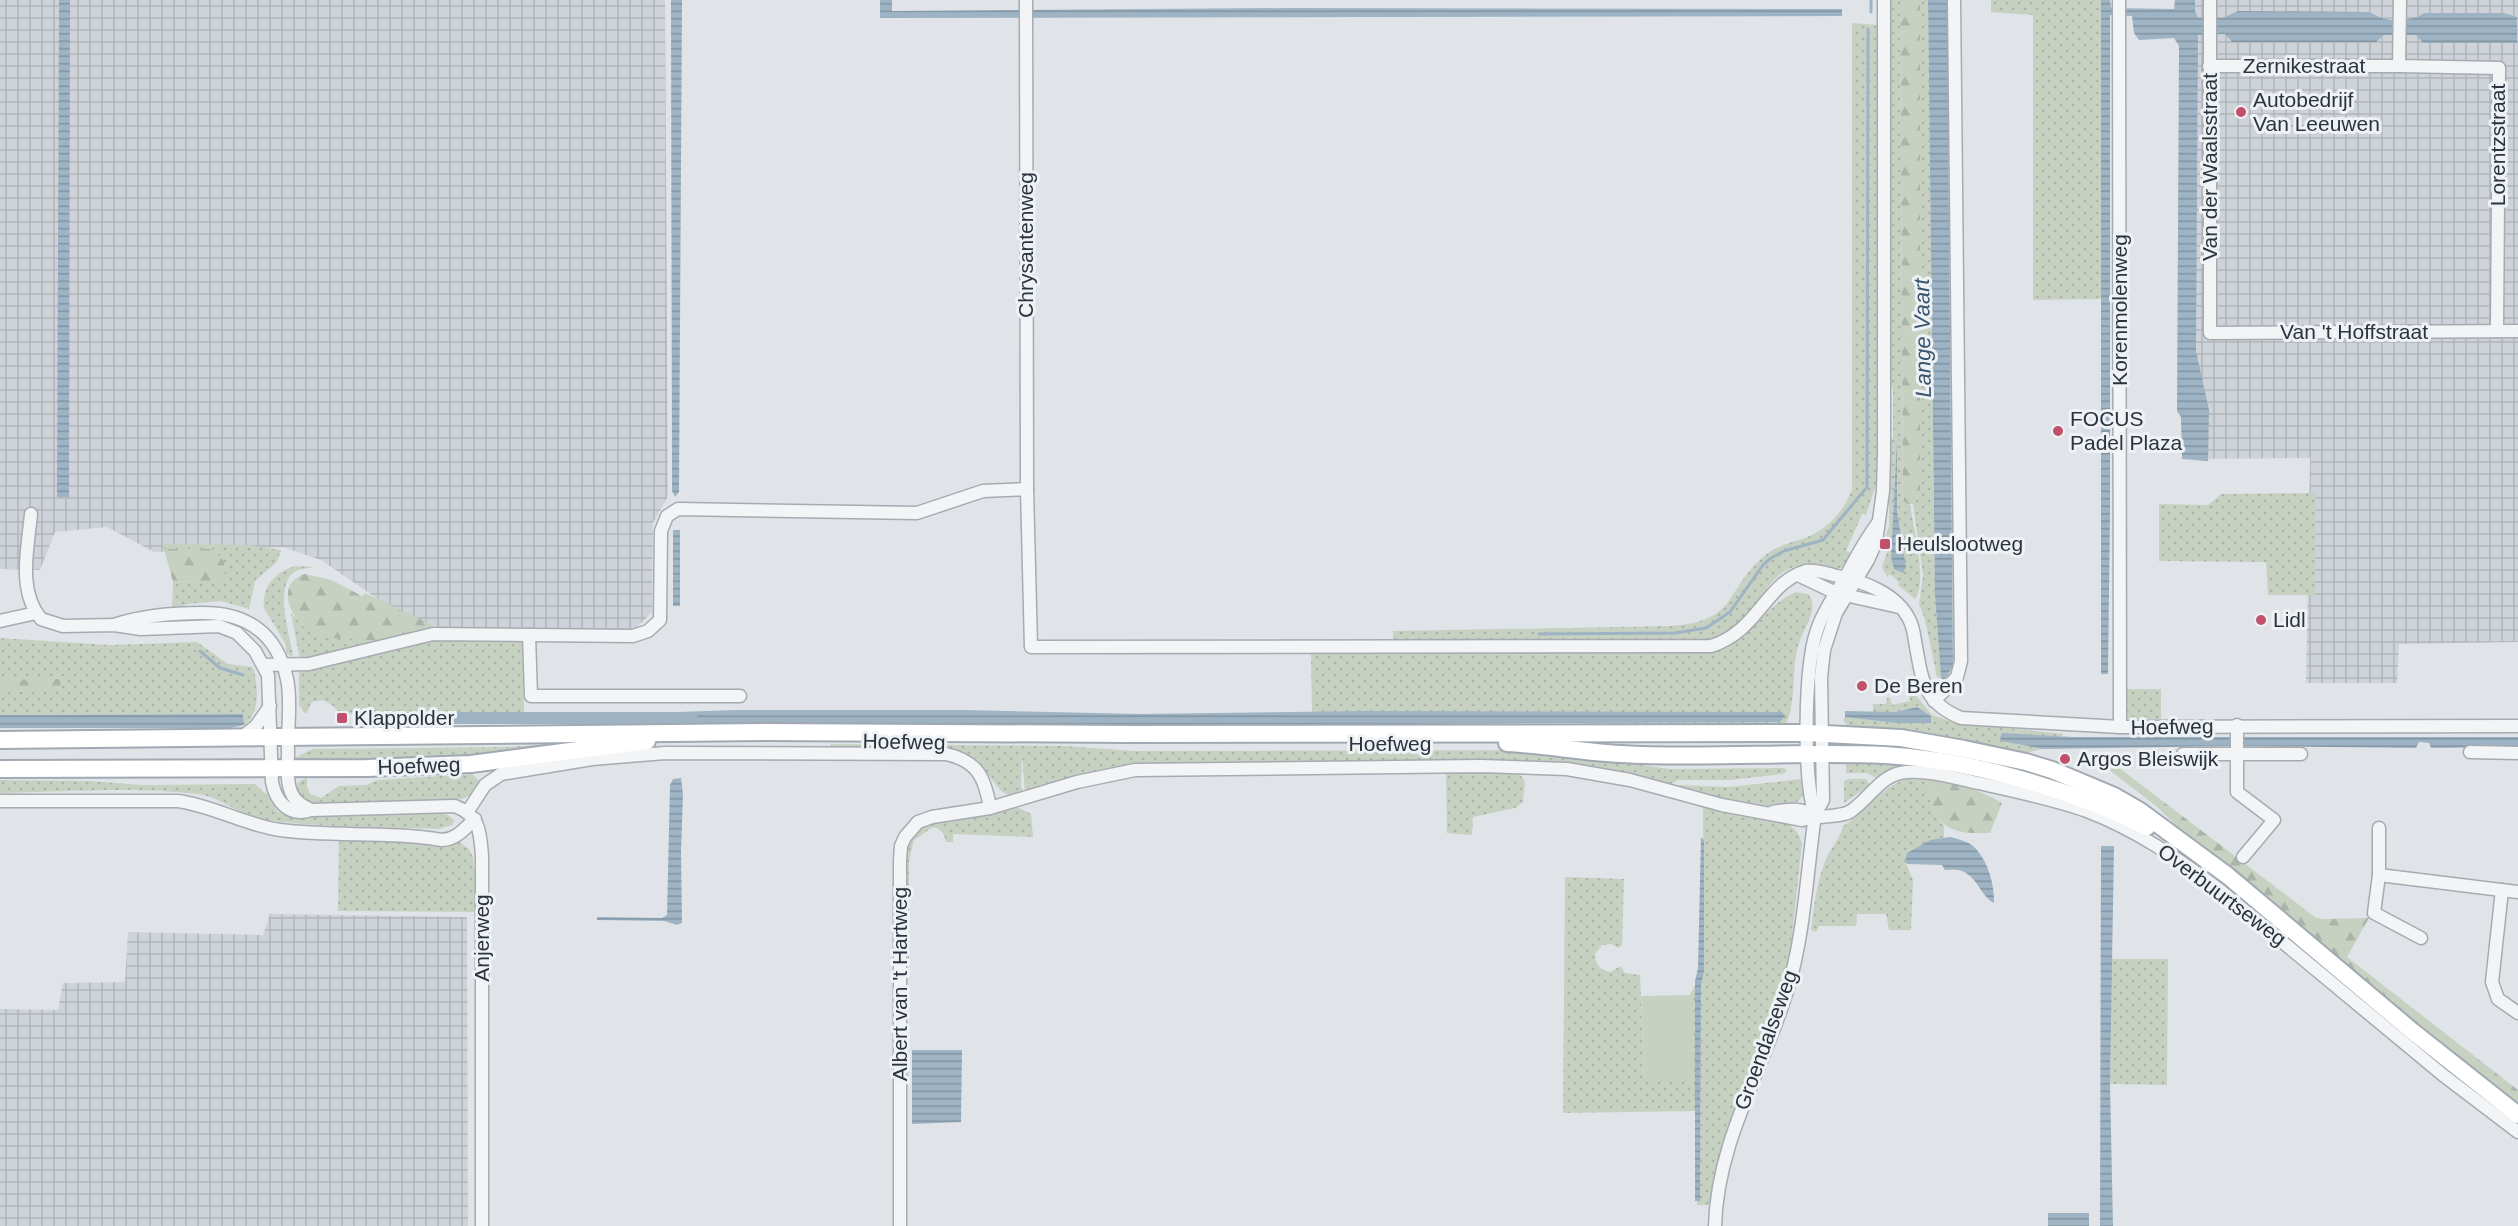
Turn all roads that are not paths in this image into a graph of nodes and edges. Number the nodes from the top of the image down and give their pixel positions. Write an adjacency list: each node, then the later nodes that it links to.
1 (1884, 0): 15 (street)
2 (1954, 0): 25 (street)
3 (2210, 0): 7 (street, Van der Waalsstraat)
4 (2400, 0): 8 (street)
5 (2119, 3): 28 (street, Korenmolenweg)
6 (1026, 10): 12 (street, Chrysantenweg)
7 (2210, 66): 8 (street, Zernikestraat); 11 (street, Van der Waalsstraat)
8 (2399, 66): 9 (street, Lorentzstraat)
9 (2497, 331): 10 (street); 11 (street, Van 't Hoffstraat)
10 (2518, 332)
11 (2210, 333)
12 (1027, 489): 14 (street); 21 (street)
13 (31, 514): 18 (street)
14 (1798, 575): 15 (street); 16 (street)
15 (1850, 579): 16 (street); 17 (street)
16 (1841, 594): 17 (street); 30 (street)
17 (1899, 607): 25 (street)
18 (36, 614): 19 (street); 20 (street)
19 (0, 621)
20 (114, 625): 22 (street); 23 (street)
21 (529, 634): 23 (street); 24 (street)
22 (264, 665): 23 (street); 26 (street)
23 (283, 666): 32 (street)
24 (740, 696)
25 (1934, 701): 28 (street, Hoefweg)
26 (270, 705): 31 (street); 32 (street)
27 (2518, 726): 29 (street, Hoefweg)
28 (2120, 727): 29 (street, Hoefweg)
29 (2237, 730): 34 (street)
30 (1815, 733): 32 (main road, Hoefweg); 39 (street, Groendalseweg); 47 (main road, Overbuurtseweg)
31 (240, 738): 32 (main road, Hoefweg); 33 (main road, Hoefweg)
32 (280, 738): 41 (street)
33 (0, 740)
34 (2236, 751): 37 (street, Hoefweg); 38 (street, Hoefweg); 48 (street)
35 (2470, 753): 36 (street)
36 (2518, 753)
37 (2182, 754)
38 (2301, 754)
39 (1816, 755): 41 (main road, Hoefweg); 45 (street, Groendalseweg); 47 (main road, Overbuurtseweg)
40 (0, 769): 41 (main road, Hoefweg)
41 (280, 769): 44 (street)
42 (0, 801): 44 (street, Hoefweg)
43 (990, 808): 44 (street, Hoefweg); 45 (street, Hoefweg); 57 (street, Albert van 't Hartweg)
44 (471, 815): 56 (street, Anjerweg)
45 (1815, 815): 55 (street, Overbuurtseweg); 58 (street, Groendalseweg)
46 (2379, 828): 49 (street)
47 (2186, 846): 54 (main road, Overbuurtseweg)
48 (2243, 857)
49 (2379, 875): 50 (street); 52 (street)
50 (2502, 890): 51 (street); 53 (street)
51 (2518, 892)
52 (2421, 938)
53 (2518, 1013)
54 (2518, 1115)
55 (2518, 1132)
56 (482, 1226)
57 (900, 1226)
58 (1715, 1226)

